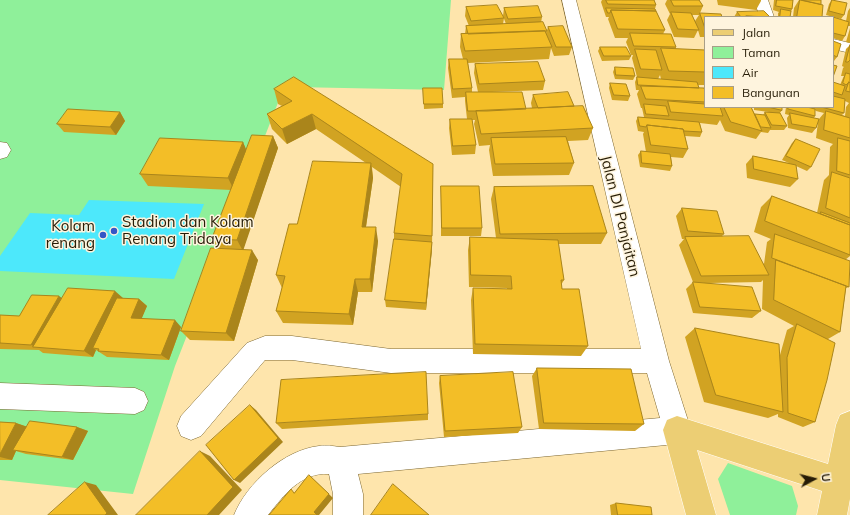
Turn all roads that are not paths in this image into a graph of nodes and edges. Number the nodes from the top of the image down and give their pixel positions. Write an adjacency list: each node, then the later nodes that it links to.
1 (569, 0): 8 (street, Jalan DI Panjaitan)
2 (761, 0): 3 (street)
3 (767, 16)
4 (834, 44): 5 (street)
5 (850, 48)
6 (0, 148): 7 (street)
7 (0, 152)
8 (656, 361): 12 (street); 13 (street, Jalan DI Panjaitan)
9 (0, 396): 10 (street)
10 (135, 401)
11 (850, 425): 15 (main road)
12 (191, 426)
13 (677, 430): 14 (street); 15 (main road); 18 (main road)
14 (340, 461): 16 (street); 17 (street)
15 (839, 482): 19 (main road)
16 (249, 515)
17 (348, 515)
18 (701, 515)
19 (832, 515)

